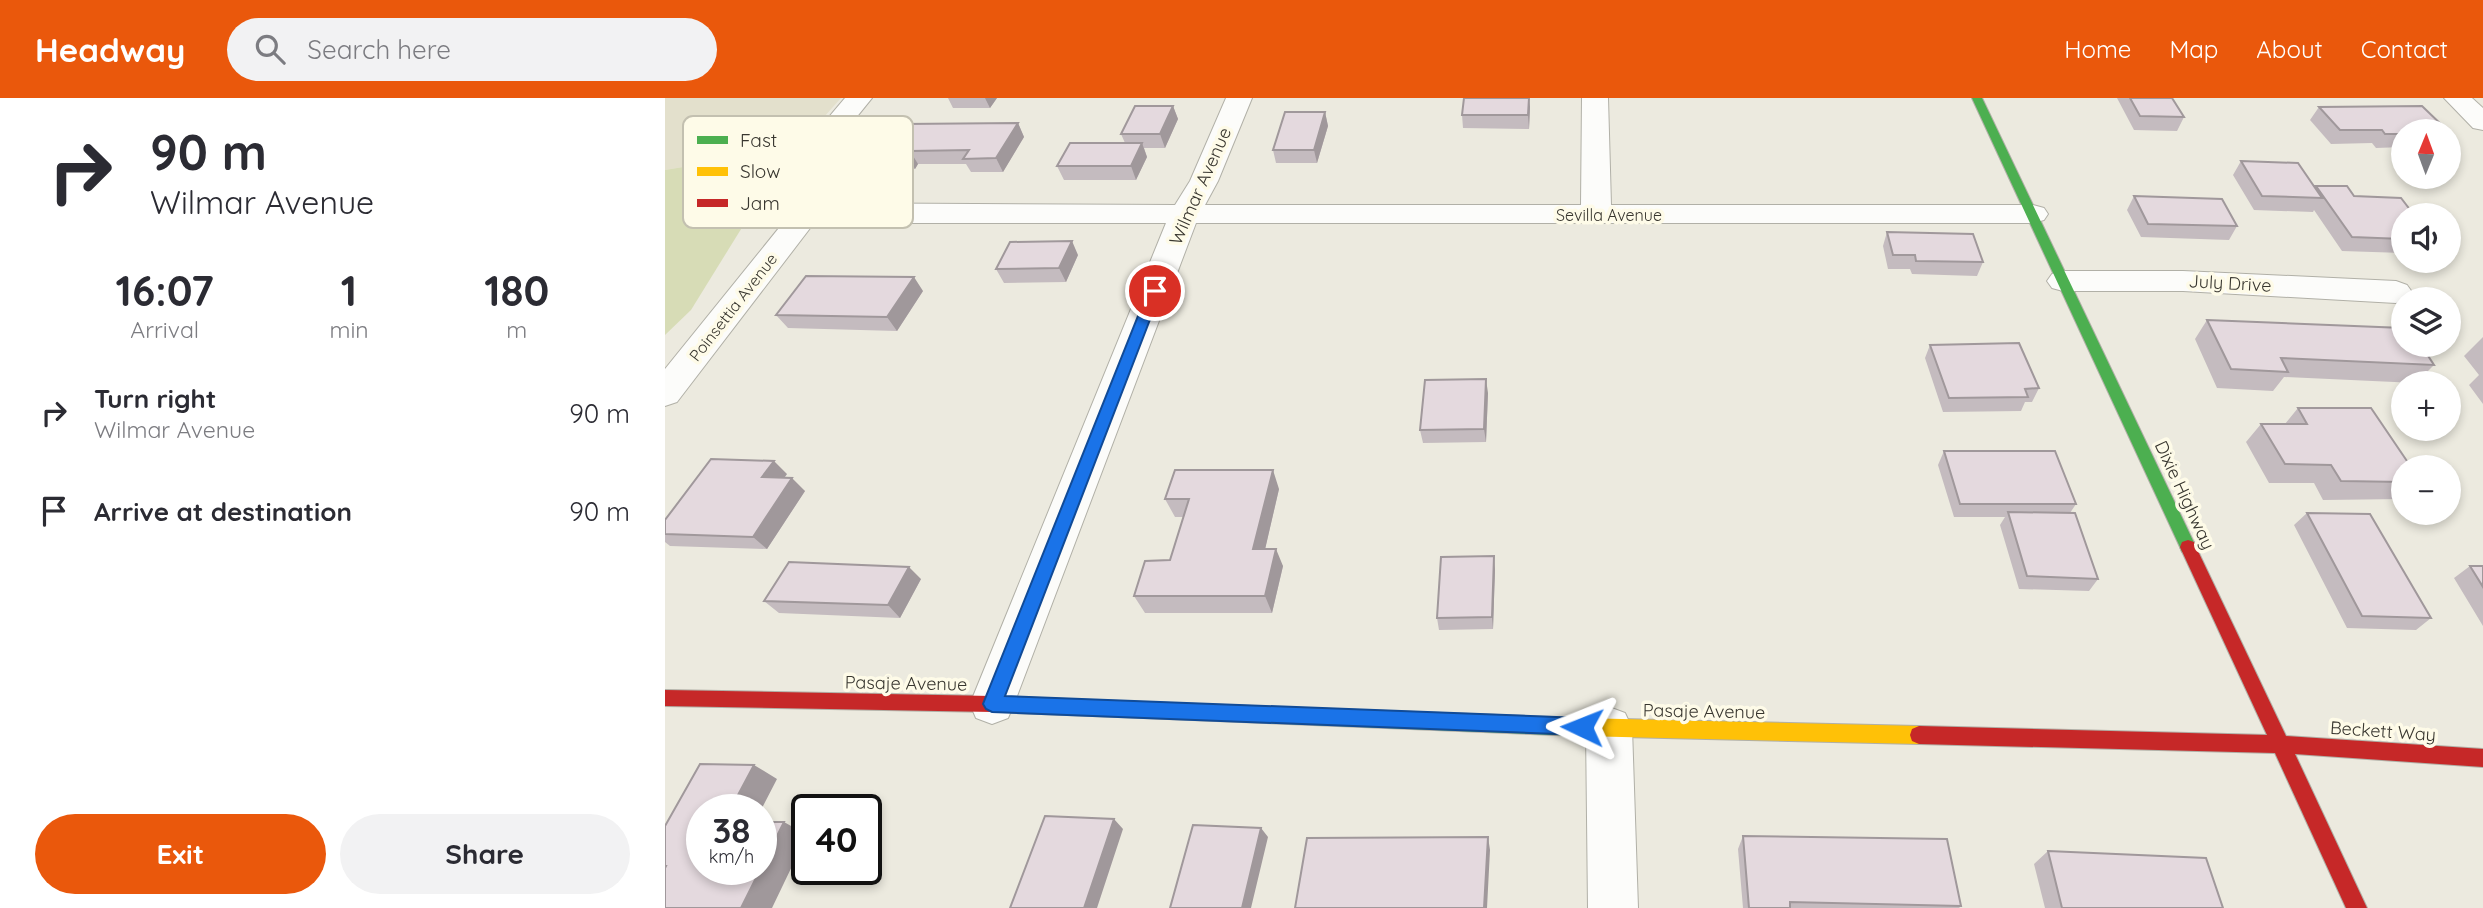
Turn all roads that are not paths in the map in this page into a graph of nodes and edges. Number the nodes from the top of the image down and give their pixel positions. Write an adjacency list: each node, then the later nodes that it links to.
1 (859, 98): 6 (street)
2 (1239, 98): 8 (street, Wilmar Avenue)
3 (1595, 98): 11 (street)
4 (1977, 98): 9 (street, Dixie Highway)
5 (2457, 98): 7 (street)
6 (844, 116)
7 (2483, 122)
8 (1185, 214): 10 (street); 11 (street, Sevilla Avenue); 17 (street, Wilmar Avenue)
9 (2033, 214): 11 (street, Sevilla Avenue); 13 (street, Dixie Highway)
10 (913, 215)
11 (1597, 215)
12 (795, 228): 15 (street, Poinsettia Avenue)
13 (2063, 281): 14 (street, July Drive); 19 (street, Dixie Highway)
14 (2391, 292)
15 (665, 393)
16 (665, 698): 17 (street, Pasaje Avenue)
17 (992, 704): 18 (street, Pasaje Avenue)
18 (1609, 728): 19 (street, Pasaje Avenue); 21 (street)
19 (2280, 744): 20 (street, Beckett Way); 22 (street, Dixie Highway)
20 (2483, 758)
21 (1613, 908)
22 (2357, 908)

